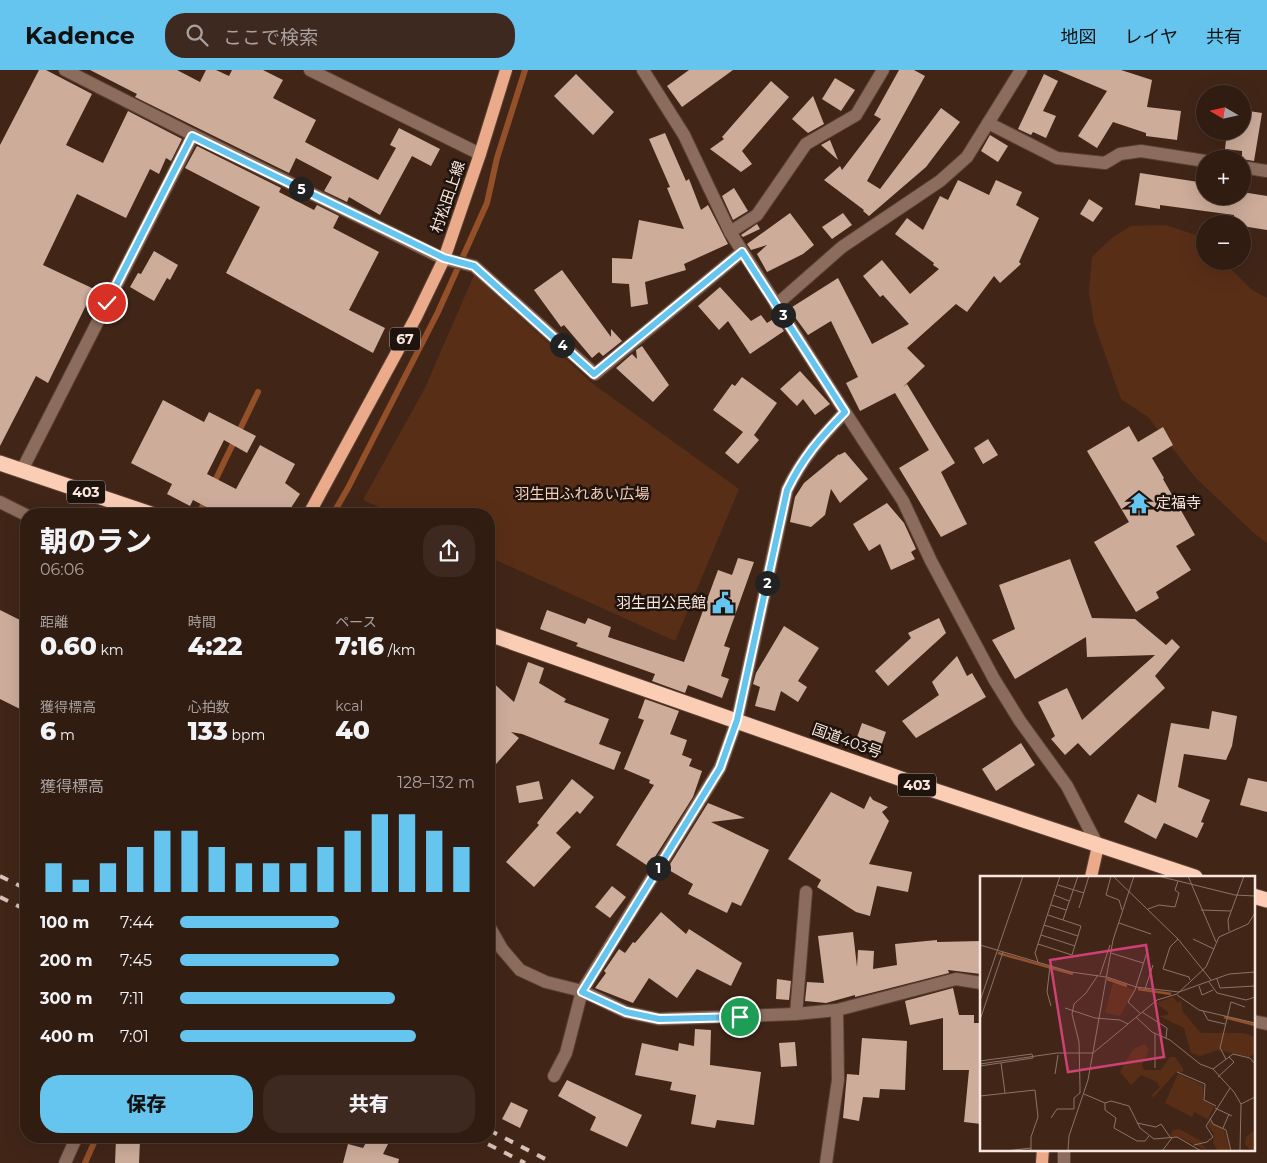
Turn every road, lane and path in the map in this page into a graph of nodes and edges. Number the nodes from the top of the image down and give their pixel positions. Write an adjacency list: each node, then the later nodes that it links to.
1 (65, 70): 8 (street)
2 (310, 70): 9 (street)
3 (506, 70): 9 (main road, 村松田上線 / 67)
4 (643, 70): 13 (street)
5 (883, 70): 13 (street)
6 (1021, 70): 7 (street)
7 (988, 122): 10 (street); 16 (street)
8 (192, 136): 15 (street); 19 (street)
9 (480, 154): 15 (main road, 村松田上線 / 67)
10 (1196, 160)
11 (1251, 168): 12 (street)
12 (1267, 171)
13 (730, 232): 14 (street)
14 (742, 252): 15 (street); 16 (street)
15 (444, 258): 22 (main road, 村松田上線 / 67)
16 (776, 304): 17 (street)
17 (845, 412): 25 (street); 26 (street)
18 (0, 463): 19 (highway, 403)
19 (22, 470): 21 (highway, 403)
20 (0, 502): 23 (street)
21 (133, 508)
22 (312, 508)
23 (20, 512)
24 (495, 636): 25 (highway, 国道403号 / 403)
25 (737, 720): 26 (highway, 国道403号 / 403); 34 (street)
26 (1098, 846): 27 (main road); 28 (highway, 国道403号 / 403)
27 (1091, 876)
28 (1192, 876)
29 (806, 892): 36 (street)
30 (1254, 896): 31 (highway)
31 (1267, 900)
32 (495, 937): 34 (street)
33 (980, 983): 35 (street)
34 (582, 992): 36 (street); 39 (street)
35 (837, 1010): 36 (street); 44 (street)
36 (796, 1014)
37 (1254, 1021): 38 (street)
38 (1267, 1024)
39 (554, 1076)
40 (74, 1143): 43 (street)
41 (1042, 1150): 45 (main road)
42 (1064, 1150): 46 (street)
43 (64, 1163)
44 (826, 1163)
45 (1042, 1163)
46 (1064, 1163)

